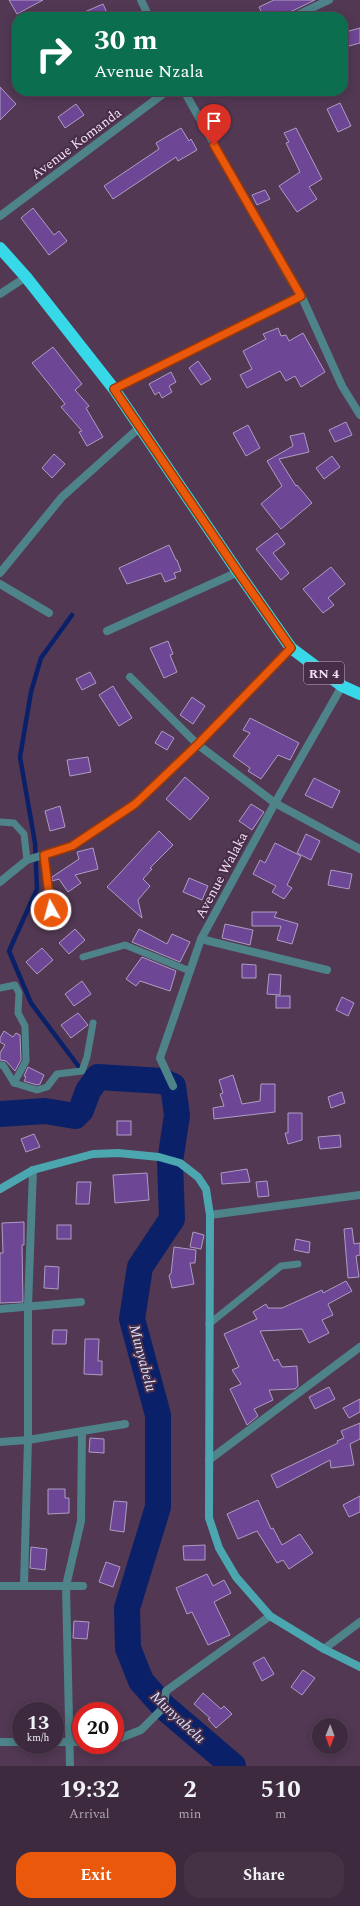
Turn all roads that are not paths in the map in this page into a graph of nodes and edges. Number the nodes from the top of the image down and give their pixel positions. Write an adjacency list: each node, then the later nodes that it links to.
1 (141, 0): 4 (street)
2 (328, 0): 3 (street)
3 (315, 3): 5 (street)
4 (147, 12)
5 (301, 12)
6 (161, 96): 8 (street, Avenue Komanda)
7 (187, 96): 12 (street)
8 (0, 216)
9 (0, 248): 10 (highway, RN 4)
10 (26, 277): 11 (street); 13 (highway, RN 4)
11 (0, 294)
12 (301, 296): 13 (street); 14 (street)
13 (114, 389): 15 (highway, RN 4)
14 (360, 415)
15 (140, 427): 16 (highway, RN 4); 17 (street)
16 (238, 572): 20 (street); 21 (highway, RN 4)
17 (0, 573)
18 (0, 584): 19 (street)
19 (49, 613)
20 (107, 630)
21 (291, 648): 23 (highway, RN 4); 25 (street)
22 (130, 676): 25 (street)
23 (342, 686): 24 (highway, RN 4); 26 (street, Avenue Walaka)
24 (360, 694)
25 (198, 744): 26 (street); 29 (street)
26 (275, 803): 28 (street); 33 (street, Avenue Walaka)
27 (0, 822): 30 (lane)
28 (360, 849)
29 (43, 855): 30 (street); 32 (lane)
30 (29, 859): 31 (street)
31 (0, 882)
32 (51, 910)
33 (201, 939): 35 (street); 36 (street, Avenue Walaka)
34 (83, 957): 36 (lane)
35 (328, 970)
36 (190, 971): 41 (street, Avenue Walaka)
37 (0, 988): 40 (lane)
38 (93, 1022): 40 (lane)
39 (0, 1065): 40 (lane)
40 (14, 1083)
41 (173, 1086)
42 (34, 1170): 43 (street); 45 (street); 48 (street)
43 (0, 1189)
44 (360, 1195): 45 (street)
45 (210, 1215): 50 (street)
46 (298, 1264): 50 (lane)
47 (81, 1302): 48 (street)
48 (28, 1306): 49 (street); 54 (street)
49 (0, 1309)
50 (209, 1324): 56 (street)
51 (360, 1347): 56 (street)
52 (125, 1424): 53 (street)
53 (82, 1431): 54 (street); 59 (street)
54 (28, 1440): 55 (street); 57 (street)
55 (0, 1442)
56 (209, 1460): 61 (street)
57 (24, 1585): 58 (street); 59 (street)
58 (0, 1586)
59 (66, 1586): 60 (street); 69 (street)
60 (83, 1586)
61 (270, 1616): 63 (street); 65 (street)
62 (360, 1622): 63 (street)
63 (324, 1649): 64 (street)
64 (360, 1667)
65 (124, 1737)
66 (0, 1742): 67 (street)
67 (12, 1742)
68 (64, 1742): 69 (street)
69 (70, 1742): 70 (street)
70 (70, 1766)

